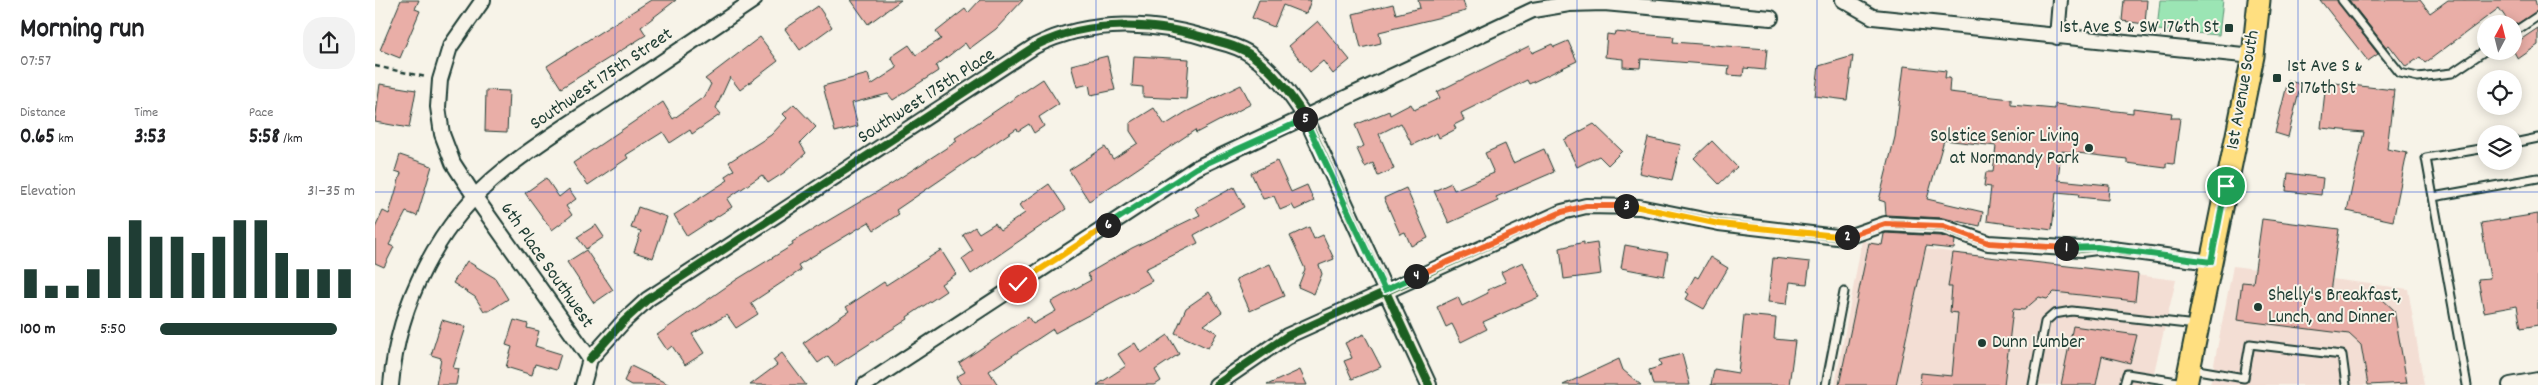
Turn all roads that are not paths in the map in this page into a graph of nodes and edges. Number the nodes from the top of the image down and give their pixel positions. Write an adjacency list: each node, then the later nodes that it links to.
1 (483, 0): 18 (street, 6th Place Southwest)
2 (755, 0): 18 (street, Southwest 175th Street)
3 (1843, 0): 10 (street)
4 (2060, 0): 10 (street)
5 (2259, 0): 11 (main road, 1st Avenue South)
6 (2342, 0): 12 (lane)
7 (2538, 16): 9 (lane)
8 (1771, 18): 13 (street)
9 (2523, 26)
10 (2057, 37): 11 (street)
11 (2253, 56): 20 (main road, 1st Avenue South)
12 (2477, 56)
13 (1306, 118): 21 (street, Southwest 175th Place); 24 (street, Southwest 175th Place); 30 (street)
14 (2538, 138): 15 (lane)
15 (2522, 141)
16 (2477, 150): 19 (lane)
17 (2538, 178): 19 (lane)
18 (475, 197): 24 (street, 6th Place Southwest); 28 (street, Southwest 175th Street)
19 (2433, 197): 37 (lane)
20 (2211, 262): 21 (street); 23 (main road, 1st Avenue South)
21 (1385, 290): 31 (street); 32 (street, Southwest 175th Place)
22 (1844, 292): 33 (lane)
23 (2198, 326): 25 (main road, 1st Avenue South); 34 (lane)
24 (590, 359): 29 (street, 6th Place Southwest)
25 (2187, 379): 27 (lane); 35 (lane)
26 (2538, 380): 38 (street)
27 (2243, 381): 36 (lane)
28 (391, 385)
29 (583, 385)
30 (865, 385)
31 (1216, 385)
32 (1429, 385)
33 (1826, 385)
34 (2033, 385)
35 (2124, 385)
36 (2346, 385)
37 (2467, 385)
38 (2510, 385)

